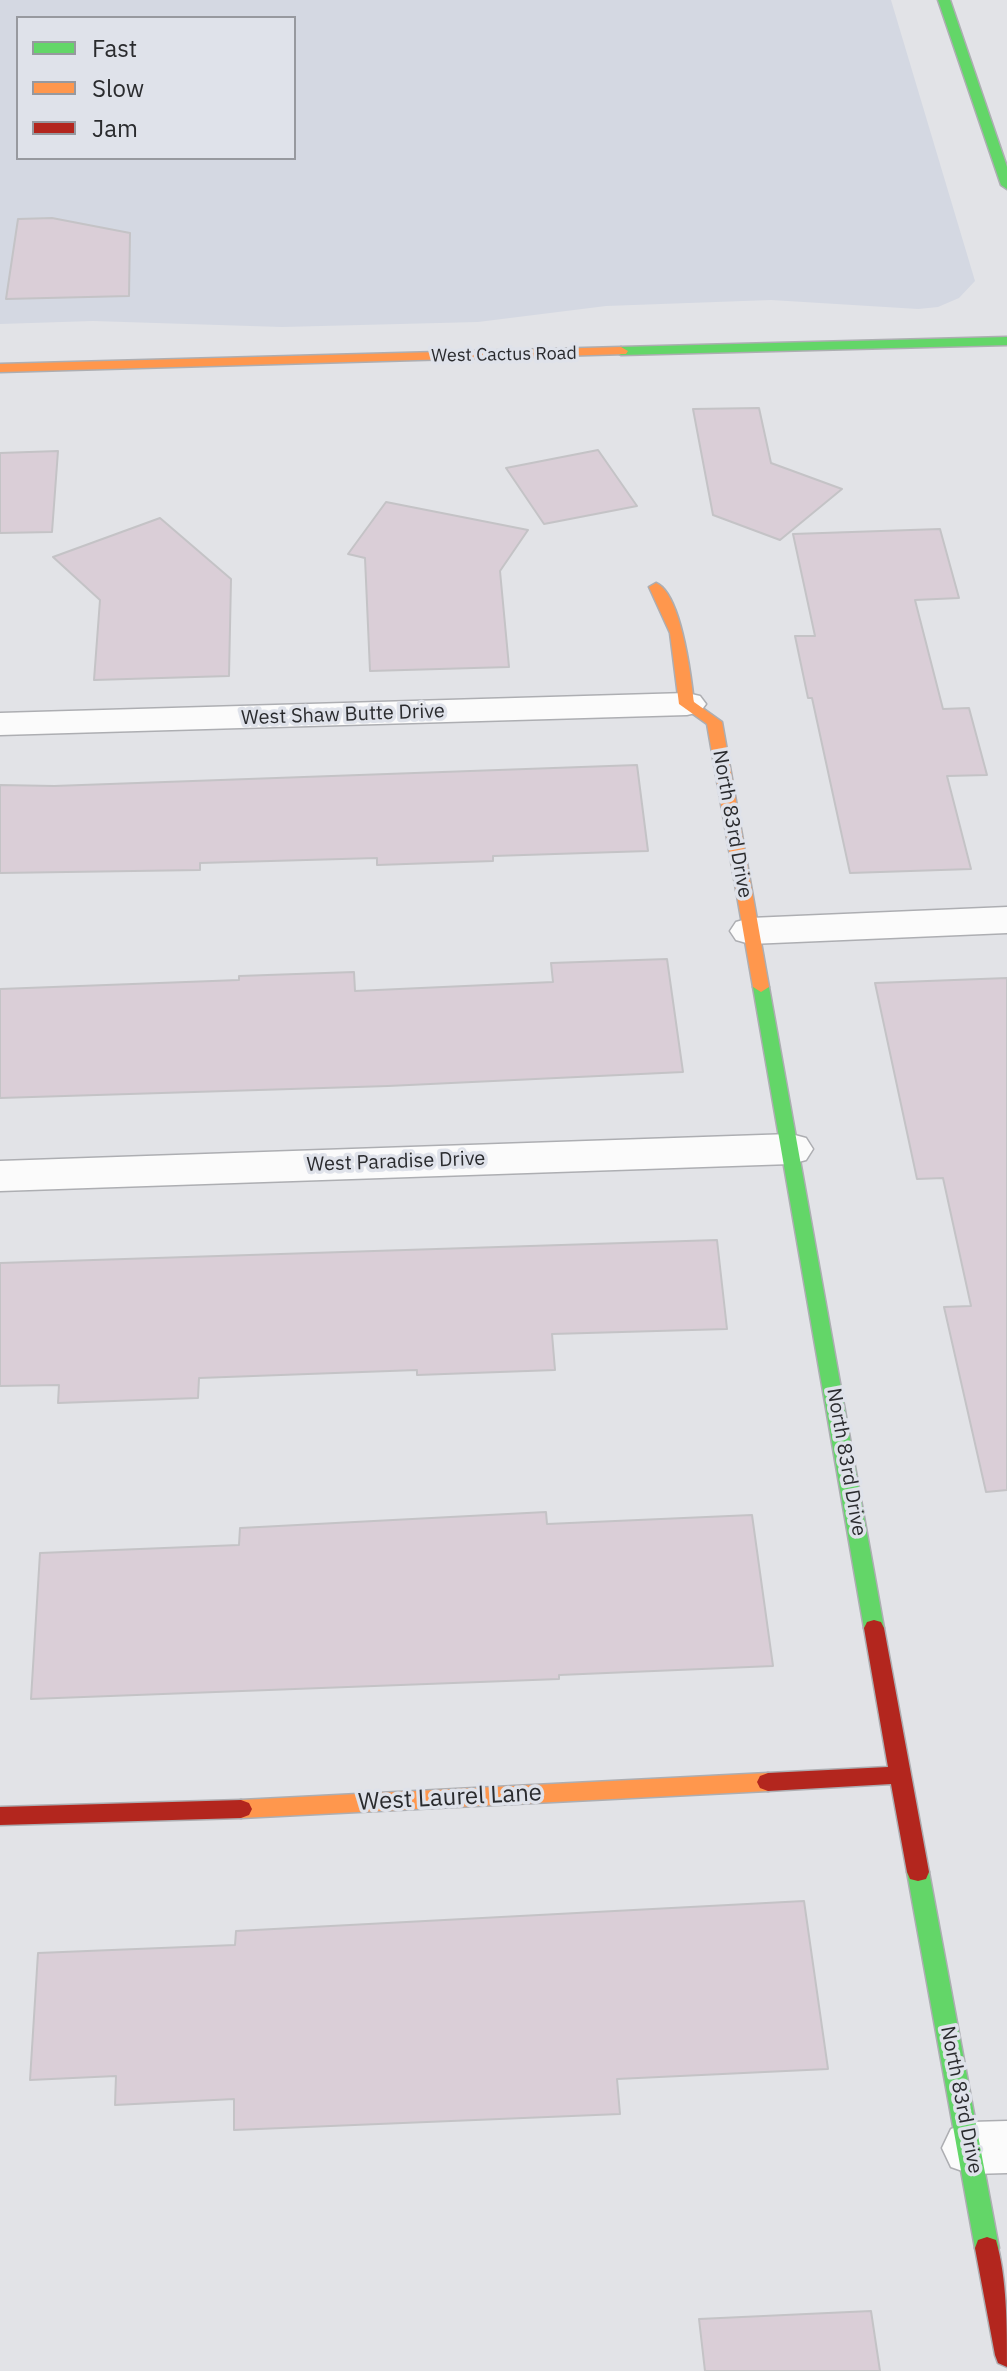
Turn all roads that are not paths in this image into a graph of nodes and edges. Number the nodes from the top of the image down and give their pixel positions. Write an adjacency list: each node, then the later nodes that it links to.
1 (944, 0): 2 (street)
2 (1007, 185)
3 (1007, 341): 4 (street, West Cactus Road)
4 (0, 368)
5 (656, 587): 6 (street)
6 (687, 704): 7 (street, West Shaw Butte Drive); 9 (street, North 83rd Drive)
7 (0, 724)
8 (1007, 920): 9 (street)
9 (750, 931): 10 (street, North 83rd Drive)
10 (791, 1149): 11 (street, West Paradise Drive); 12 (street, North 83rd Drive)
11 (0, 1176)
12 (900, 1775): 13 (street, West Laurel Lane); 14 (street, North 83rd Drive)
13 (0, 1816)
14 (989, 2147): 15 (street, North 83rd Drive)
15 (1007, 2355)

